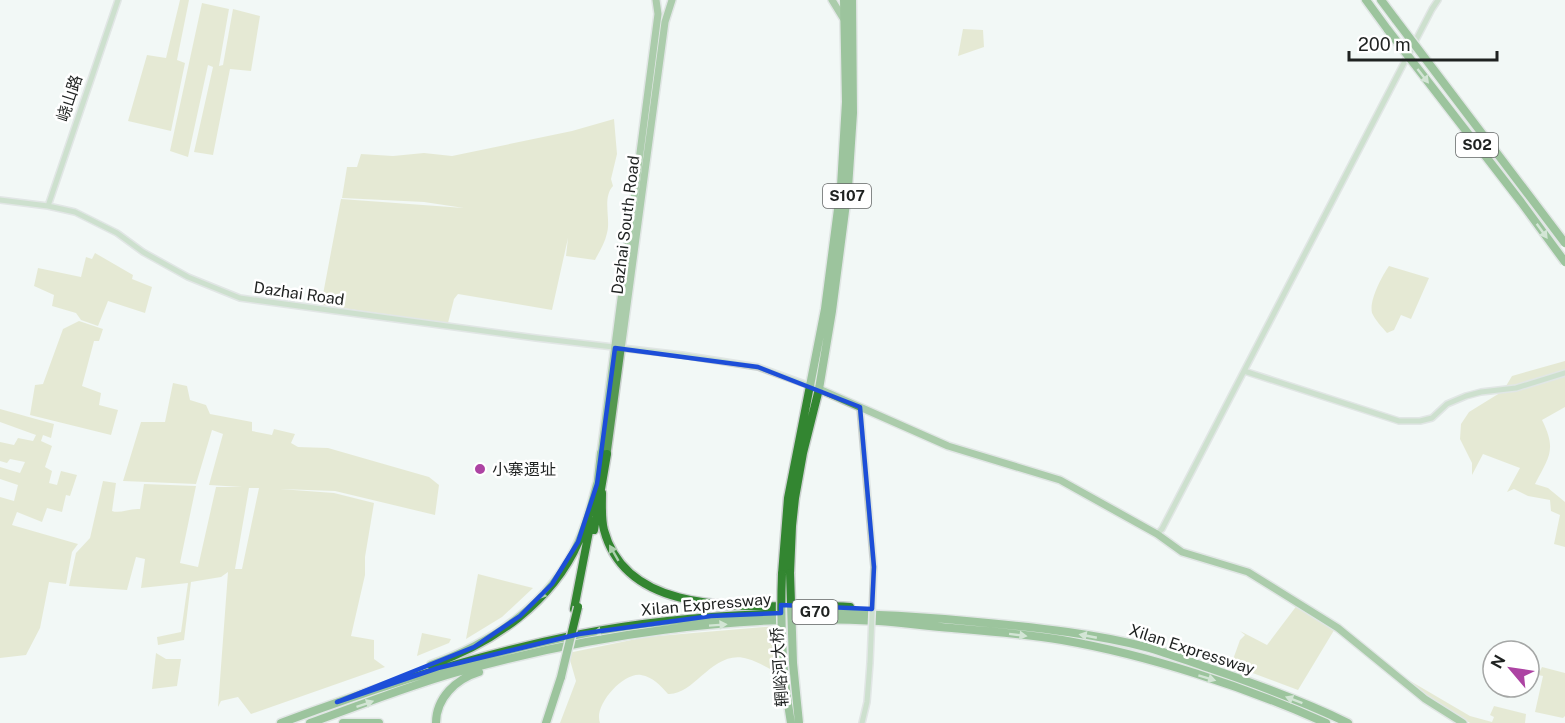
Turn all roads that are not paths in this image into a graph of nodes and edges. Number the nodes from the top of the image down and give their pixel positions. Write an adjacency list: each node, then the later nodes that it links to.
1 (118, 0): 12 (street, 峣山路)
2 (656, 0): 15 (main road, Dazhai South Road)
3 (672, 0): 15 (main road, Dazhai South Road)
4 (832, 0): 10 (main road)
5 (844, 0): 10 (highway, S107)
6 (852, 0): 19 (highway, S107)
7 (1366, 0): 14 (highway, S02, one-way to 14, bridge)
8 (1381, 0): 13 (highway, S02, bridge)
9 (1438, 0): 16 (street)
10 (845, 21): 18 (highway, S107)
11 (0, 200): 12 (street, Dazhai Road)
12 (48, 206): 15 (street, Dazhai Road)
13 (1565, 243)
14 (1565, 262)
15 (619, 348): 18 (street, Dazhai Road); 21 (main road, Dazhai South Road)
16 (1244, 371): 17 (street); 24 (street)
17 (1565, 373)
18 (810, 386): 19 (street, Dazhai Road); 25 (highway, S107)
19 (819, 389): 20 (main road); 25 (highway, S107)
20 (860, 407): 24 (main road); 38 (street, bridge)
21 (604, 454): 22 (highway); 23 (highway)
22 (597, 484): 26 (highway); 29 (highway, one-way to 29)
23 (602, 493): 26 (highway); 27 (highway, one-way to 23)
24 (1156, 534): 41 (main road)
25 (786, 573): 36 (highway, 辋峪河大桥 / S107, bridge); 37 (highway, 辋峪河大桥 / S107, bridge)
26 (576, 608): 35 (highway, bridge)
27 (927, 617): 29 (highway, Xilan Expressway / G70, one-way to 29); 40 (highway, Xilan Expressway / G70, one-way to 27)
28 (537, 653): 31 (highway, Xilan Expressway / G70, one-way to 28); 34 (highway); 39 (highway, Xilan Expressway / G70, one-way to 39)
29 (337, 702): 30 (highway, Xilan Expressway / G70)
30 (280, 723)
31 (310, 723)
32 (343, 723): 33 (highway)
33 (379, 723)
34 (436, 723)
35 (543, 723)
36 (791, 723)
37 (799, 723)
38 (862, 723)
39 (1326, 723)
40 (1348, 723)
41 (1463, 723)

